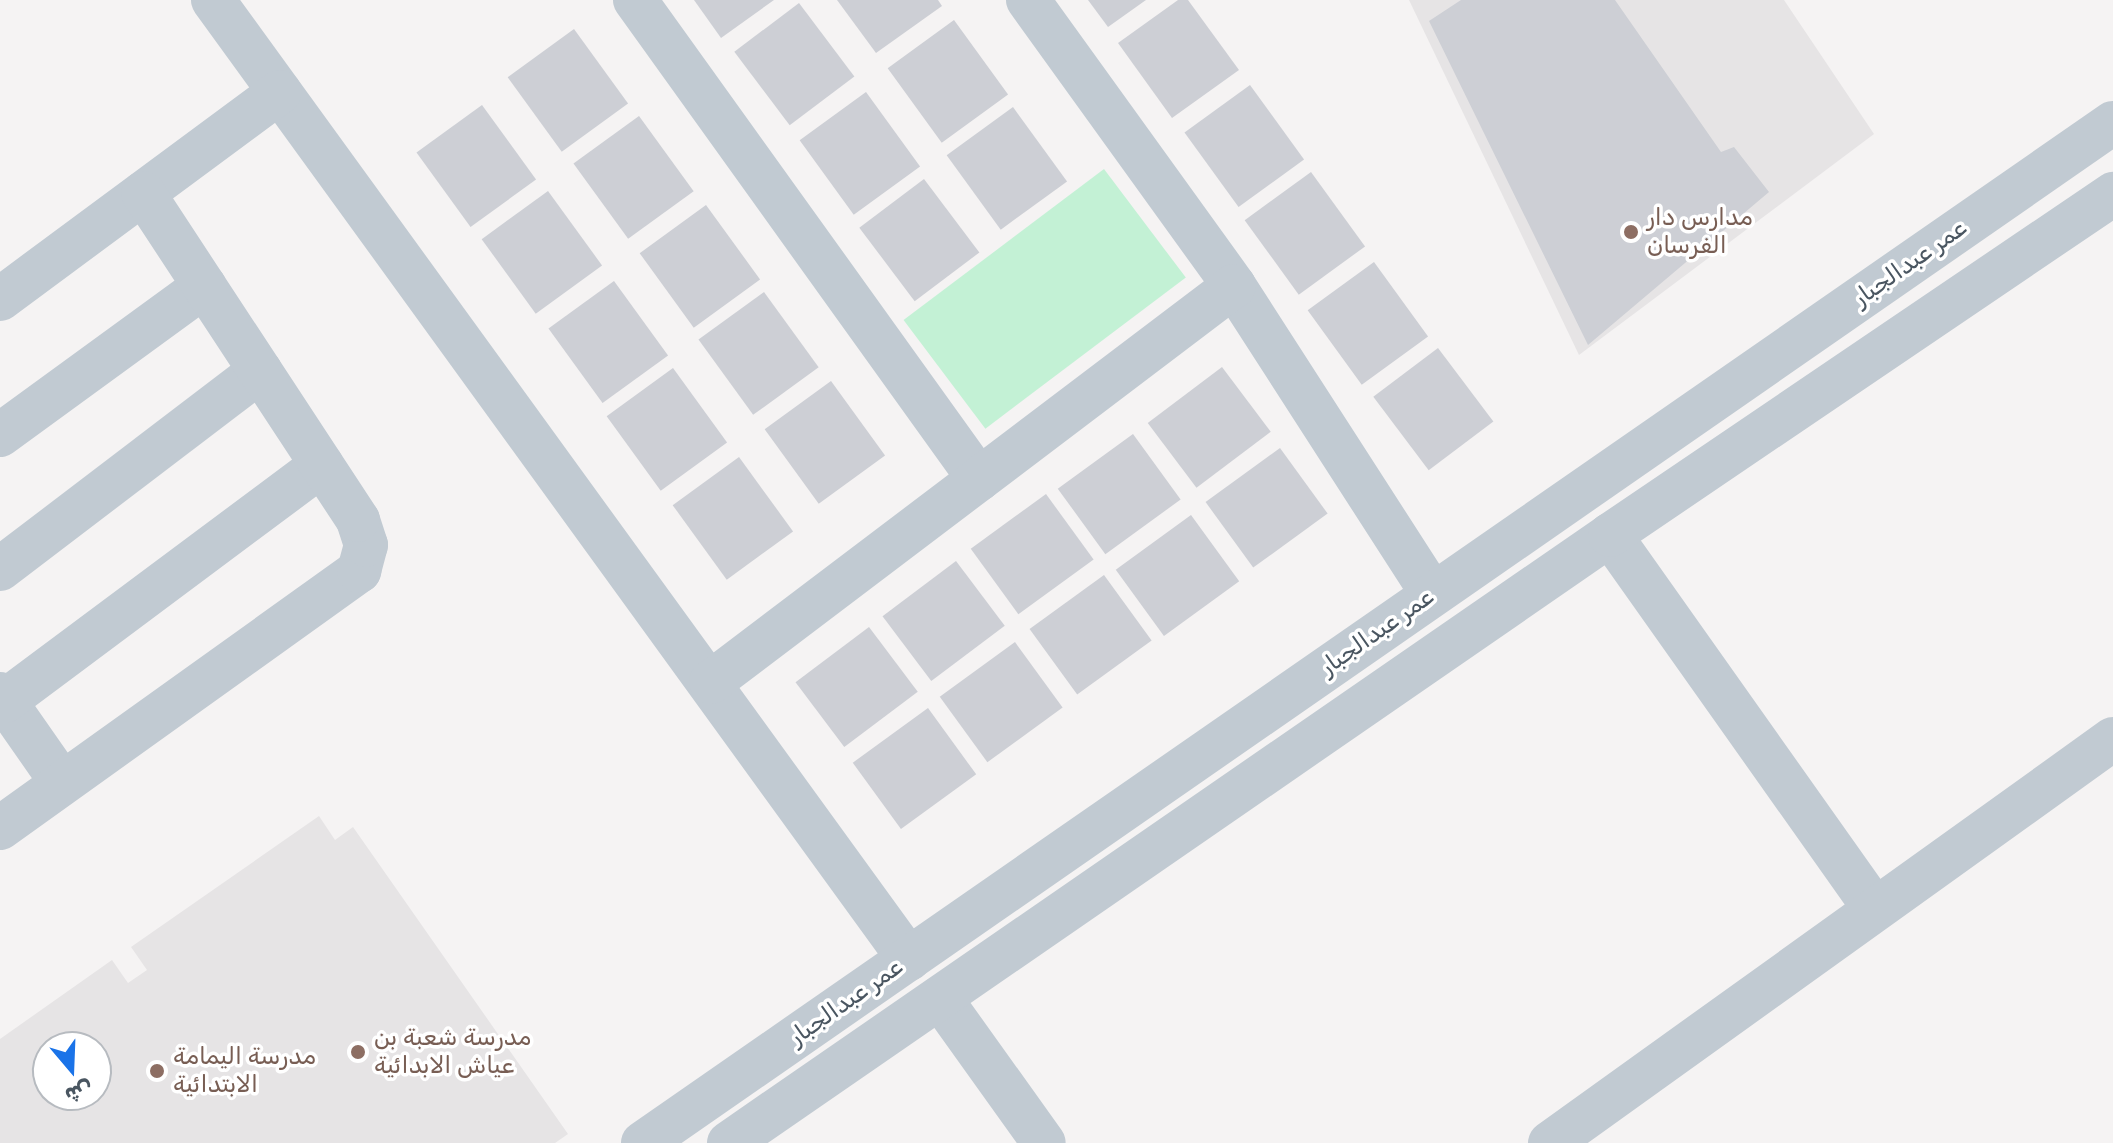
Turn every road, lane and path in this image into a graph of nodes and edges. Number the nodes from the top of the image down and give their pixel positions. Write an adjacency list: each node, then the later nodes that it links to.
1 (213, 0): 4 (street)
2 (635, 0): 15 (street)
3 (1028, 0): 10 (street)
4 (280, 92): 7 (street); 19 (street)
5 (2113, 123): 6 (street, عمر عبدالجبار)
6 (2071, 152): 8 (street); 18 (street, عمر عبدالجبار)
7 (143, 193): 9 (street); 11 (street)
8 (2108, 197): 16 (street, عمر عبدالجبار)
9 (204, 286): 12 (street); 13 (street)
10 (1234, 286): 15 (street); 18 (street)
11 (0, 299)
12 (260, 371): 14 (street); 17 (street)
13 (0, 435)
14 (322, 465): 20 (street); 22 (street)
15 (979, 479): 19 (street)
16 (1610, 535): 24 (street); 26 (street, عمر عبدالجبار)
17 (0, 569)
18 (1432, 593): 25 (street, عمر عبدالجبار)
19 (711, 682): 25 (street)
20 (2, 697): 22 (street)
21 (2113, 739): 24 (street)
22 (62, 783): 23 (street)
23 (0, 828)
24 (1875, 909): 30 (street)
25 (909, 959): 27 (street, عمر عبدالجبار)
26 (940, 998): 28 (street, عمر عبدالجبار); 29 (street)
27 (643, 1143)
28 (729, 1143)
29 (1044, 1143)
30 (1550, 1143)

